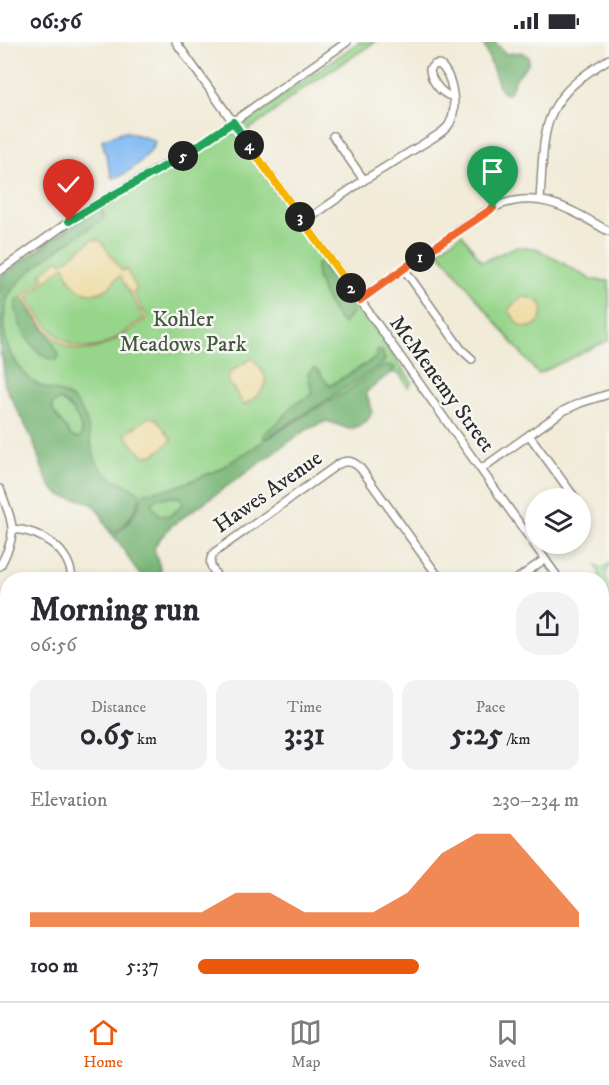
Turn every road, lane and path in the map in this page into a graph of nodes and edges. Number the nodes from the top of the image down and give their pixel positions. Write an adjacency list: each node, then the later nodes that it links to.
1 (176, 42): 5 (street, McMenemy Street)
2 (347, 42): 5 (street)
3 (609, 59): 8 (street)
4 (451, 96): 4 (street); 7 (street)
5 (233, 122): 9 (street, McMenemy Street); 12 (street)
6 (333, 136): 7 (street)
7 (364, 180): 9 (street)
8 (540, 200): 10 (street); 11 (street)
9 (304, 222): 13 (street, McMenemy Street)
10 (609, 231)
11 (404, 268): 13 (street); 14 (street)
12 (0, 271)
13 (360, 300): 17 (street, McMenemy Street)
14 (472, 359)
15 (609, 394): 16 (street)
16 (529, 435): 17 (street); 18 (street)
17 (481, 470): 21 (street, McMenemy Street)
18 (568, 488)
19 (0, 489): 20 (street)
20 (13, 529): 22 (street); 23 (street)
21 (545, 559): 26 (street); 27 (street, McMenemy Street)
22 (0, 566)
23 (71, 572)
24 (214, 572): 25 (street, Hawes Avenue)
25 (435, 572)
26 (527, 572)
27 (554, 572)

